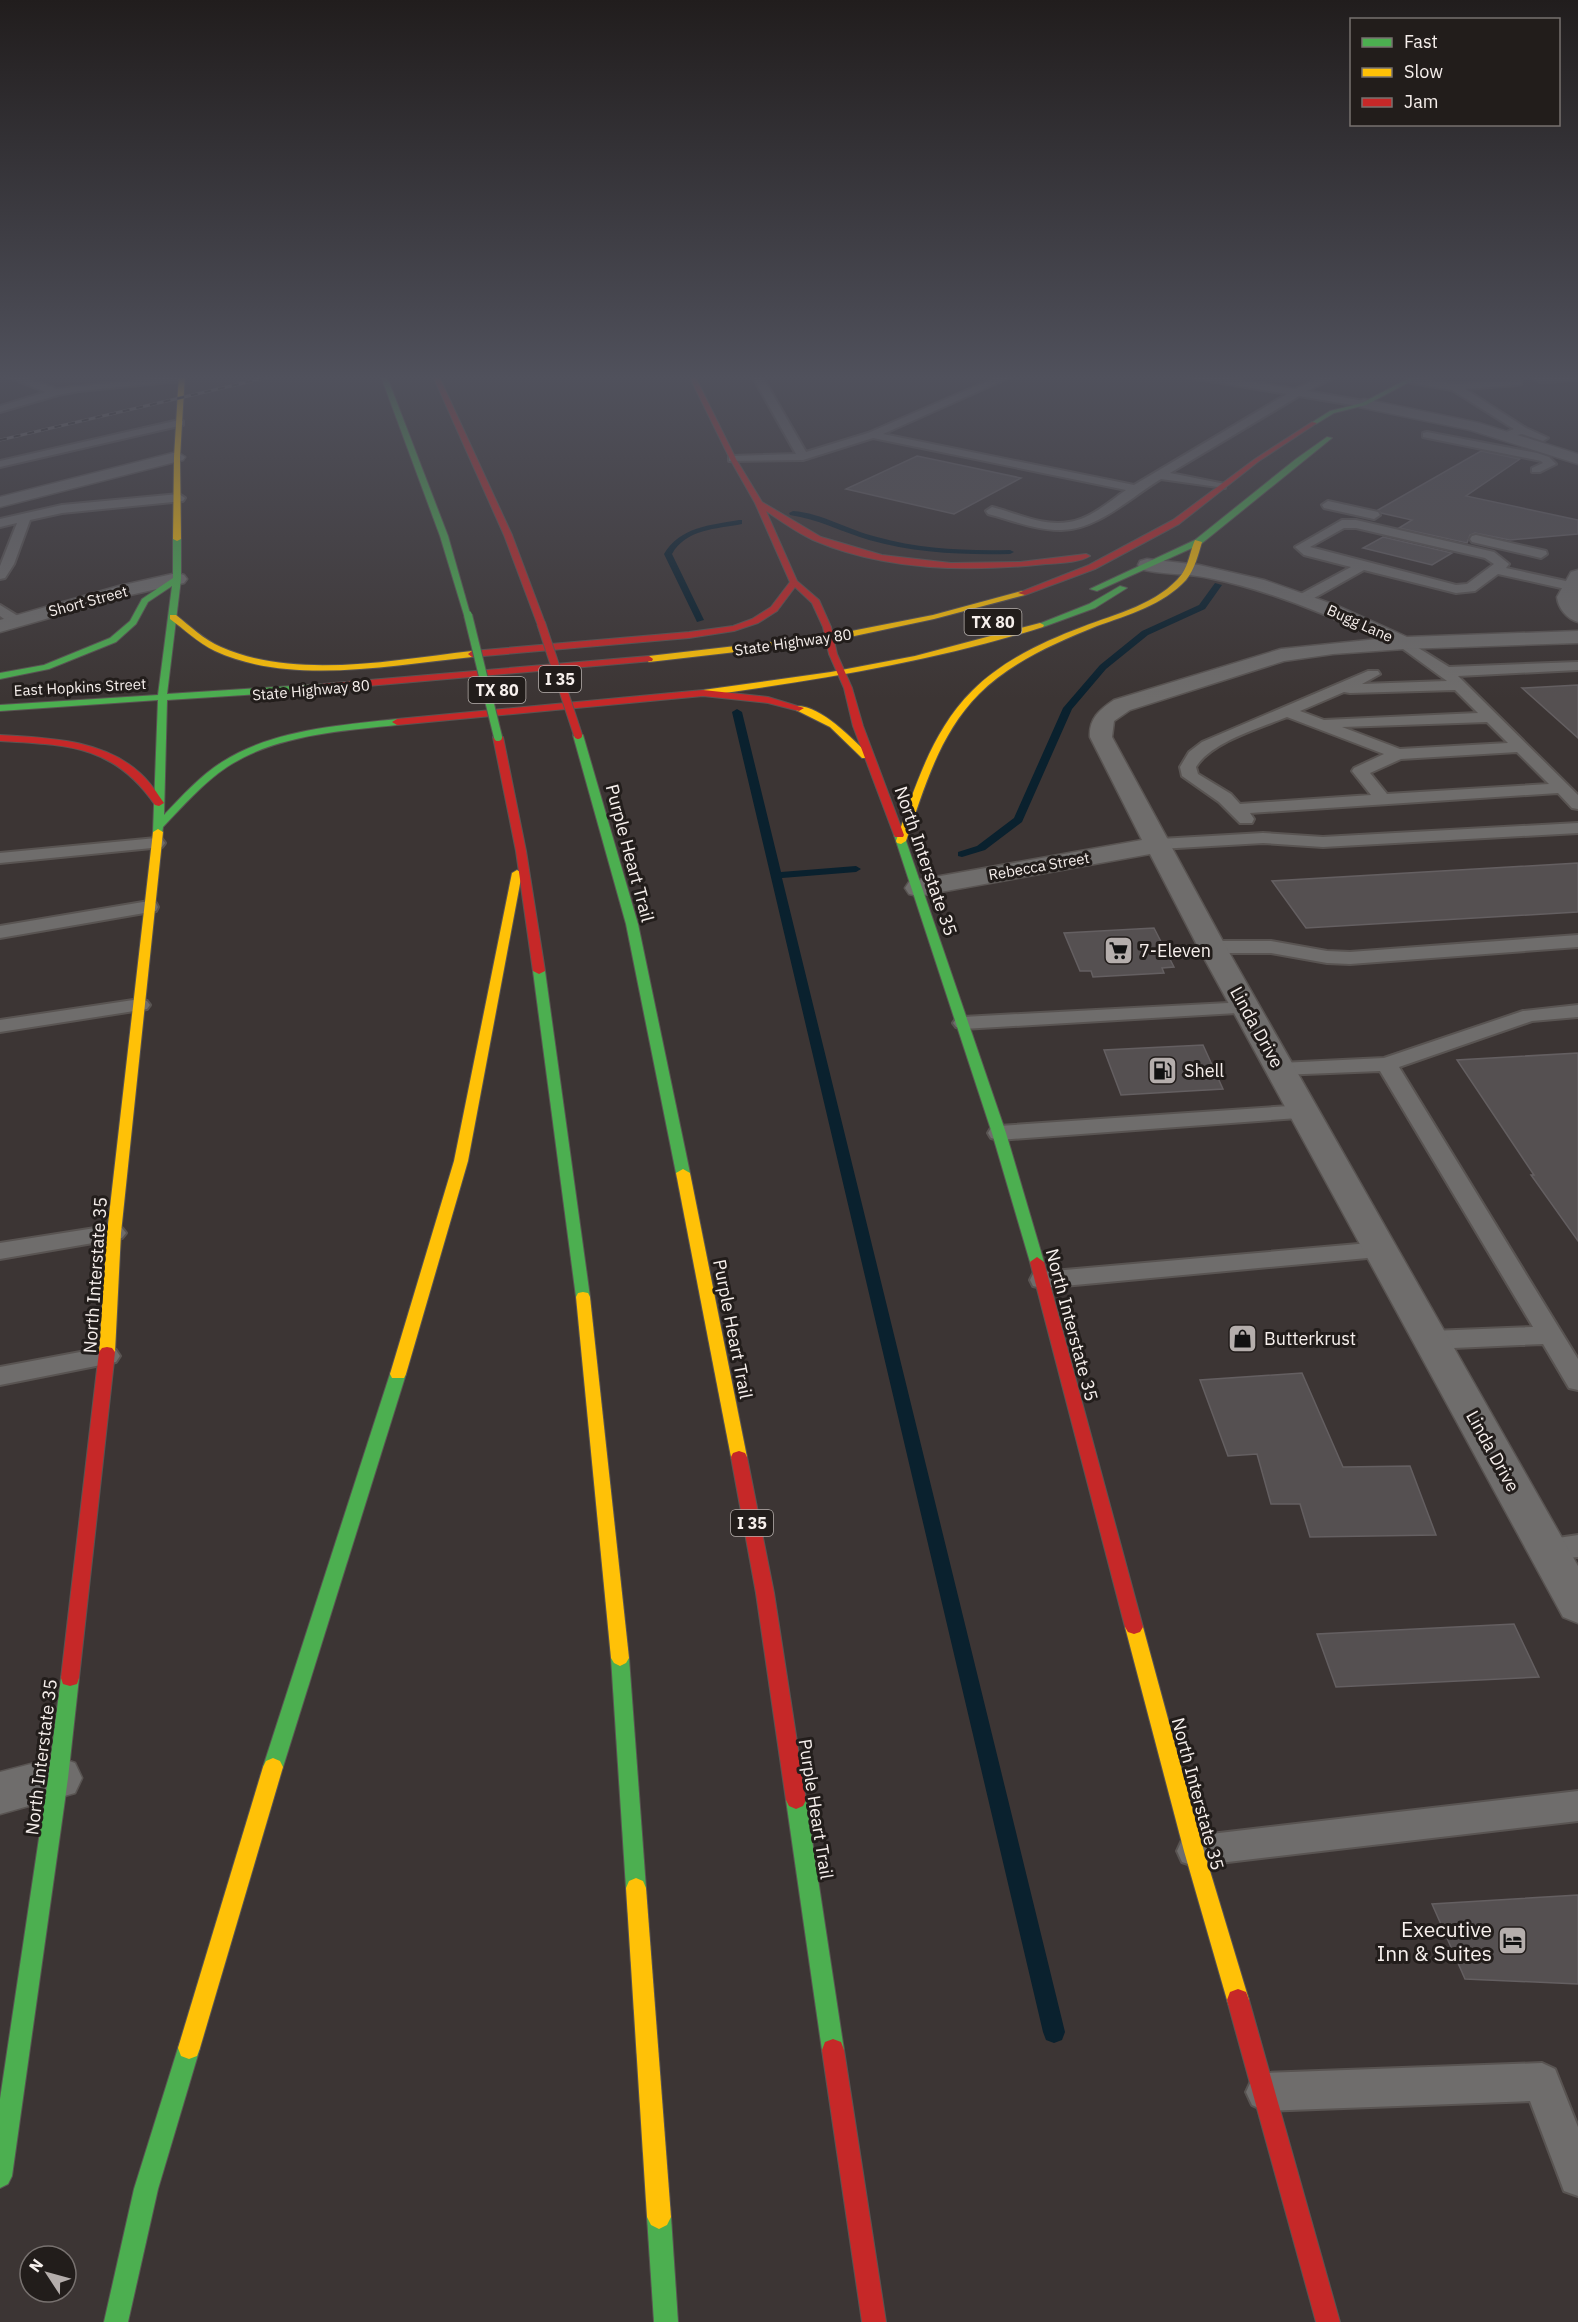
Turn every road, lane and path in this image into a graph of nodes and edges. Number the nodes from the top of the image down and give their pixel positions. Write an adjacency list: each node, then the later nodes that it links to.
1 (77, 482): 15 (street)
2 (178, 482): 14 (main road, North Interstate 35)
3 (424, 482): 79 (main road, bridge)
4 (484, 482): 115 (main road, Purple Heart Trail / I 35, bridge)
5 (747, 482): 16 (main road, North Interstate 35)
6 (1104, 482): 13 (lane)
7 (1147, 482): 13 (lane)
8 (1201, 482): 12 (lane)
9 (1226, 482): 12 (main road, State Highway 80 / TX 80)
10 (1244, 482): 24 (main road)
11 (1271, 482): 22 (main road, State Highway 80 / TX 80)
12 (1221, 486): 21 (main road, State Highway 80 / TX 80)
13 (1136, 489): 18 (lane)
14 (179, 498): 19 (lane); 29 (main road, North Interstate 35)
15 (0, 502)
16 (759, 503): 21 (main road); 30 (main road, North Interstate 35)
17 (1328, 505): 23 (lane)
18 (992, 511)
19 (25, 517): 20 (lane); 28 (lane)
20 (0, 523)
21 (1140, 542): 38 (main road, State Highway 80 / TX 80)
22 (1198, 542): 24 (main road, State Highway 80 / TX 80); 26 (main road)
23 (1541, 554)
24 (1147, 565): 26 (street, Bugg Lane); 32 (main road, State Highway 80 / TX 80); 48 (main road)
25 (1361, 566): 27 (lane); 27 (lane); 33 (lane)
26 (1190, 569): 33 (street, Bugg Lane); 77 (main road)
27 (1497, 570): 31 (lane)
28 (0, 575)
29 (177, 579): 35 (main road, North Interstate 35); 36 (street, Short Street); 47 (main road)
30 (794, 582): 38 (main road, North Interstate 35); 43 (main road)
31 (1573, 590): 34 (street)
32 (1069, 599)
33 (1302, 599): 39 (street, Bugg Lane)
34 (1578, 616)
35 (173, 617): 43 (main road); 49 (main road, North Interstate 35)
36 (5, 619)
37 (1578, 637): 39 (street, Bugg Lane)
38 (831, 638): 41 (main road, North Interstate 35); 58 (main road, State Highway 80 / TX 80)
39 (1404, 643): 44 (lane); 78 (street, Linda Drive)
40 (852, 651): 41 (main road, State Highway 80)
41 (827, 655): 48 (main road, North Interstate 35)
42 (1578, 666): 44 (lane)
43 (333, 667): 45 (main road)
44 (1446, 672): 53 (lane)
45 (245, 674)
46 (1373, 674): 55 (lane)
47 (0, 676)
48 (843, 676): 57 (main road); 68 (main road, North Interstate 35)
49 (168, 680): 50 (main road); 58 (main road, North Interstate 35)
50 (144, 681)
51 (573, 683): 52 (main road, TX 80)
52 (549, 685)
53 (1459, 685): 55 (lane); 61 (lane)
54 (502, 689): 56 (main road, TX 80)
55 (1334, 690): 60 (lane)
56 (478, 692)
57 (703, 693): 68 (main road); 75 (main road)
58 (162, 698): 59 (main road, East Hopkins Street / TX 80); 71 (main road, North Interstate 35)
59 (0, 708)
60 (1286, 711): 62 (lane); 73 (lane)
61 (1490, 717): 62 (lane); 66 (lane)
62 (1319, 724): 67 (lane)
63 (33, 726): 64 (main road)
64 (0, 728)
65 (0, 738): 71 (main road)
66 (1521, 747): 67 (lane); 69 (lane)
67 (1398, 754): 70 (lane)
68 (871, 762): 77 (main road, North Interstate 35)
69 (1562, 788): 70 (lane); 72 (lane)
70 (1383, 800): 73 (lane)
71 (159, 803): 75 (main road, North Interstate 35)
72 (1578, 804)
73 (1238, 809): 76 (lane)
74 (1578, 828): 76 (lane)
75 (157, 835): 80 (lane); 82 (main road, North Interstate 35)
76 (1263, 838): 78 (lane)
77 (901, 841): 81 (main road, North Interstate 35)
78 (1160, 844): 81 (street, Rebecca Street); 85 (street, Linda Drive)
79 (521, 851): 113 (main road); 114 (main road)
80 (0, 858)
81 (918, 888): 89 (main road, North Interstate 35)
82 (149, 907): 83 (lane); 86 (main road, North Interstate 35)
83 (0, 932)
84 (1578, 941): 85 (lane)
85 (1212, 947): 87 (street, Linda Drive)
86 (140, 1005): 90 (lane); 95 (main road, North Interstate 35)
87 (1247, 1008): 89 (lane); 92 (street, Linda Drive)
88 (1578, 1011): 91 (lane)
89 (963, 1023): 94 (main road, North Interstate 35)
90 (0, 1026)
91 (1387, 1064): 92 (lane); 99 (lane)
92 (1280, 1069): 93 (street, Linda Drive)
93 (1305, 1112): 94 (lane); 96 (street, Linda Drive)
94 (999, 1133): 98 (main road, North Interstate 35)
95 (114, 1233): 97 (lane); 101 (main road, North Interstate 35)
96 (1381, 1250): 98 (lane); 100 (street, Linda Drive)
97 (0, 1251)
98 (1042, 1280): 109 (main road, North Interstate 35)
99 (1549, 1335): 100 (lane); 103 (lane)
100 (1431, 1340): 104 (street, Linda Drive)
101 (107, 1356): 102 (lane); 106 (main road, North Interstate 35)
102 (0, 1376)
103 (1578, 1382)
104 (1563, 1547): 105 (street, Linda Drive)
105 (1578, 1605)
106 (58, 1778): 107 (street); 111 (main road, North Interstate 35)
107 (0, 1793)
108 (1578, 1806): 109 (lane)
109 (1194, 1851): 110 (main road, North Interstate 35)
110 (1265, 2092): 112 (lane); 116 (main road, North Interstate 35)
111 (0, 2176)
112 (1578, 2177)
113 (116, 2322)
114 (666, 2322)
115 (874, 2322)
116 (1328, 2322)

